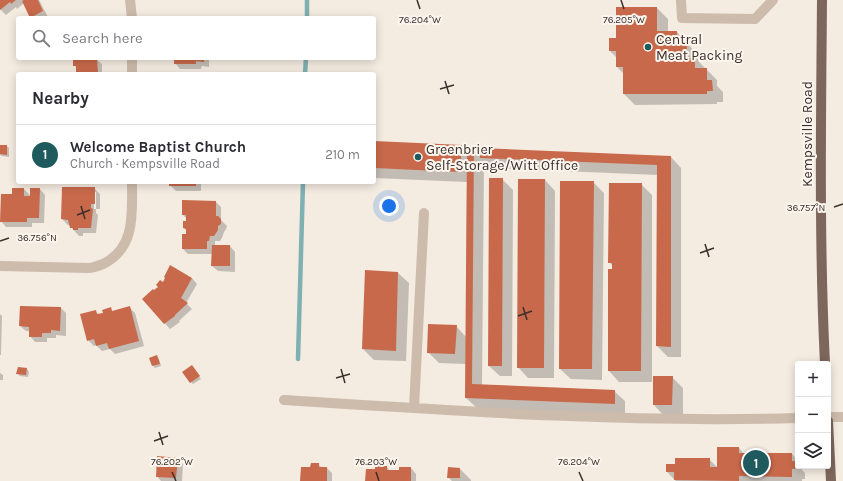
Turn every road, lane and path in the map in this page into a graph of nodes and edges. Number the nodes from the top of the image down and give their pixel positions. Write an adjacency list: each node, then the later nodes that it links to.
1 (130, 0): 5 (street)
2 (681, 0): 3 (street)
3 (773, 0)
4 (822, 0): 11 (main road, Kempsville Road)
5 (132, 16)
6 (132, 60): 7 (street)
7 (132, 72)
8 (132, 184): 10 (street)
9 (424, 213): 13 (street)
10 (0, 266)
11 (825, 361)
12 (284, 400): 13 (street)
13 (414, 408): 16 (street)
14 (831, 417): 15 (street)
15 (843, 417)
16 (795, 418)
17 (829, 433): 18 (main road)
18 (831, 481)

